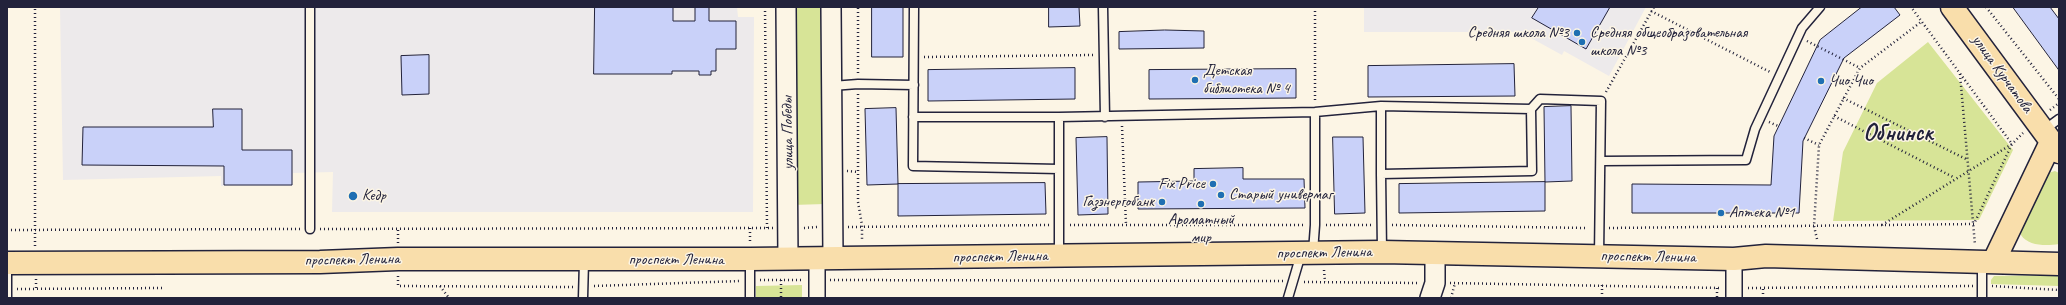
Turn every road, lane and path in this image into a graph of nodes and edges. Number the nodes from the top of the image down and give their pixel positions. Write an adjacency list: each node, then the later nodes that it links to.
1 (35, 7): 62 (path)
2 (310, 7): 59 (lane)
3 (765, 7): 55 (path)
4 (786, 7): 60 (street, улица Победы)
5 (831, 7): 23 (street)
6 (914, 7): 18 (lane)
7 (1103, 7): 17 (lane)
8 (1315, 7): 30 (path)
9 (1654, 7): 14 (path)
10 (1820, 7): 16 (lane)
11 (1910, 7): 15 (path)
12 (1952, 7): 36 (main road, улица Курчатова)
13 (1986, 7): 25 (path)
14 (1651, 12): 21 (path); 26 (path)
15 (1921, 22): 19 (path); 20 (path)
16 (1798, 36): 19 (path); 21 (lane)
17 (1105, 55): 18 (path); 35 (lane)
18 (914, 57): 22 (lane)
19 (1860, 68): 24 (path)
20 (1960, 74): 38 (path); 40 (path)
21 (1779, 76): 41 (lane)
22 (914, 85): 23 (lane); 33 (lane)
23 (832, 86): 56 (street)
24 (1843, 98): 32 (path); 40 (path)
25 (2059, 99)
26 (1601, 101): 29 (lane); 41 (lane)
27 (2059, 103): 36 (path)
28 (1381, 106): 29 (lane); 30 (lane); 45 (lane)
29 (1531, 109): 45 (lane)
30 (1315, 112): 31 (lane); 50 (lane)
31 (1122, 116): 35 (lane); 49 (path)
32 (1834, 116): 39 (path); 46 (path)
33 (913, 117): 34 (lane); 42 (lane)
34 (1059, 117): 35 (lane); 42 (lane)
35 (1105, 117)
36 (2050, 133): 38 (path); 72 (main road)
37 (1804, 138): 39 (path)
38 (2012, 144): 43 (path); 47 (path)
39 (1819, 145): 54 (path)
40 (1968, 160): 43 (path)
41 (1602, 161): 58 (lane)
42 (1059, 168): 53 (lane)
43 (1969, 170): 46 (path); 47 (path)
44 (858, 172): 48 (path)
45 (1381, 174): 51 (lane)
46 (1956, 178): 52 (path)
47 (1974, 224): 52 (path); 72 (path)
48 (862, 225): 53 (path); 56 (path)
49 (1126, 225): 50 (path); 53 (path)
50 (1315, 225): 51 (path); 66 (lane)
51 (1382, 225): 57 (path); 64 (lane)
52 (1881, 225): 54 (path)
53 (1059, 226): 67 (lane)
54 (1814, 226): 58 (path); 63 (path)
55 (767, 228): 59 (path); 60 (path)
56 (832, 228): 60 (path); 76 (street)
57 (1590, 228)
58 (1600, 228): 68 (lane)
59 (310, 229): 62 (path)
60 (790, 229): 69 (street, улица Победы)
61 (7, 230): 62 (path)
62 (34, 230): 74 (path)
63 (1817, 239)
64 (1382, 252): 65 (main road, проспект Ленина); 66 (main road, проспект Ленина)
65 (1435, 252): 68 (main road, проспект Ленина); 91 (street)
66 (1307, 254): 67 (main road, проспект Ленина); 79 (lane)
67 (1059, 256): 76 (main road, проспект Ленина)
68 (1599, 256): 70 (main road, проспект Ленина)
69 (788, 259): 76 (main road, проспект Ленина); 77 (main road, проспект Ленина)
70 (1734, 259): 72 (main road, проспект Ленина); 93 (street)
71 (584, 261): 74 (main road, проспект Ленина); 77 (main road, проспект Ленина); 85 (lane)
72 (1984, 261): 75 (main road, проспект Ленина); 84 (lane)
73 (7, 263): 74 (main road, проспект Ленина); 90 (lane)
74 (35, 263): 88 (path)
75 (2059, 264)
76 (823, 266): 78 (path); 79 (path); 99 (street)
77 (750, 270): 78 (path); 85 (path); 97 (lane)
78 (781, 280): 98 (path)
79 (1293, 281): 91 (path); 100 (lane)
80 (1455, 282): 81 (path); 91 (path); 101 (path)
81 (1602, 285): 87 (path); 102 (path)
82 (398, 286): 83 (path)
83 (440, 286): 85 (path); 95 (path)
84 (1982, 286): 89 (path); 92 (path); 105 (lane)
85 (583, 287): 96 (lane)
86 (163, 288): 88 (path)
87 (1717, 288): 93 (path); 103 (path)
88 (36, 289): 90 (path)
89 (1763, 289): 93 (path); 104 (path)
90 (7, 290): 94 (lane)
91 (1432, 290)
92 (2059, 290)
93 (1734, 293)
94 (7, 298)
95 (449, 298)
96 (583, 298)
97 (750, 298)
98 (781, 298)
99 (817, 298)
100 (1288, 298)
101 (1450, 298)
102 (1602, 298)
103 (1717, 298)
104 (1763, 298)
105 (1982, 298)

